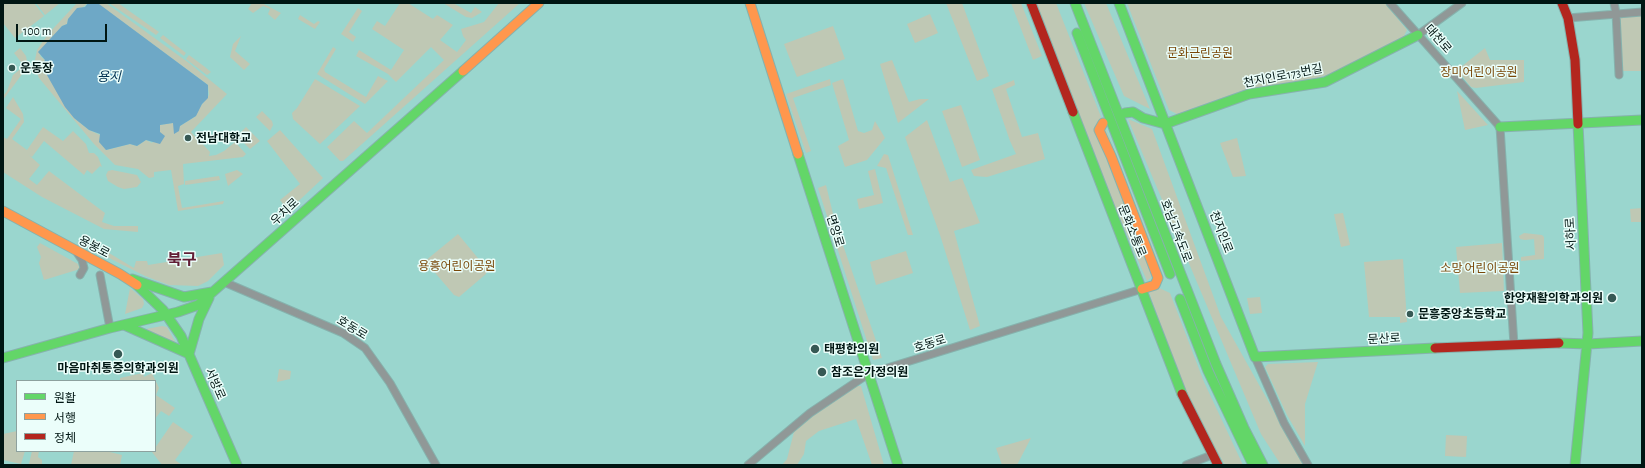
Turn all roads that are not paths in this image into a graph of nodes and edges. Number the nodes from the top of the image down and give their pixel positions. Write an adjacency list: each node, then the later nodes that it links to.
1 (539, 3): 27 (main road, 우치로)
2 (750, 3): 39 (main road, 면앙로)
3 (1031, 3): 28 (main road, 문화소통로)
4 (1066, 3): 47 (main road, 호남고속도로)
5 (1075, 3): 48 (main road, 호남고속도로)
6 (1119, 3): 20 (main road, 천지인로)
7 (1390, 3): 14 (street, 대천로)
8 (1462, 3): 14 (street, 천지인로173번길)
9 (1562, 3): 13 (main road, 서하로)
10 (1614, 3): 12 (street)
11 (1642, 12): 12 (street)
12 (1616, 13): 13 (street); 15 (street)
13 (1568, 18): 19 (main road, 서하로)
14 (1418, 35): 20 (main road, 천지인로173번길); 21 (street, 대천로)
15 (1619, 75)
16 (1125, 113): 20 (main road)
17 (1642, 120): 19 (main road)
18 (1103, 123): 28 (main road)
19 (1578, 123): 21 (main road); 34 (main road, 서하로)
20 (1165, 124): 37 (main road, 천지인로)
21 (1500, 127): 35 (street)
22 (3, 211): 23 (main road, 용봉로)
23 (76, 251): 24 (main road, 용봉로); 25 (street)
24 (120, 274): 29 (main road); 30 (main road, 용봉로)
25 (80, 275)
26 (100, 275): 32 (street)
27 (224, 282): 29 (main road, 우치로); 42 (street, 호동로)
28 (1142, 289): 39 (street, 호동로); 40 (main road, 문화소통로)
29 (212, 292): 30 (main road, 우치로); 36 (main road)
30 (167, 315): 31 (main road, 우치로); 36 (main road, 서방로)
31 (124, 325): 32 (main road, 우치로); 36 (main road)
32 (110, 328): 38 (main road, 우치로)
33 (1642, 341): 34 (main road, 문산로)
34 (1588, 344): 35 (main road, 문산로); 50 (main road, 서하로)
35 (1514, 345): 37 (main road, 문산로)
36 (189, 354): 41 (main road, 서방로)
37 (1255, 357): 49 (street, 천지인로)
38 (3, 358)
39 (868, 374): 43 (street, 호동로); 44 (main road, 면앙로)
40 (1212, 455): 45 (street); 46 (main road, 문화소통로)
41 (237, 465)
42 (436, 465)
43 (748, 465)
44 (898, 465)
45 (1186, 465)
46 (1218, 465)
47 (1253, 465)
48 (1263, 465)
49 (1308, 465)
50 (1575, 465)

